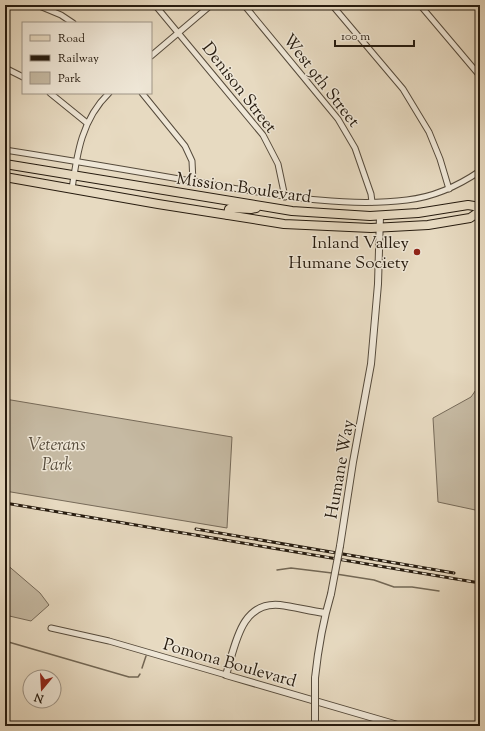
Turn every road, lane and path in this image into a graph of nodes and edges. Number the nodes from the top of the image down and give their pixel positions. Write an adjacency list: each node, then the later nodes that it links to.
1 (37, 5): 7 (street)
2 (155, 5): 8 (street, Denison Street)
3 (211, 5): 8 (street)
4 (244, 5): 27 (street, West 9th Street)
5 (332, 5): 25 (street)
6 (420, 5): 12 (street)
7 (71, 22)
8 (178, 33): 9 (street); 26 (street, Denison Street)
9 (152, 55)
10 (5, 68): 11 (street)
11 (22, 76)
12 (480, 76)
13 (51, 94): 16 (street)
14 (108, 94): 16 (street)
15 (143, 94): 23 (street)
16 (87, 123): 18 (street)
17 (5, 150): 18 (street)
18 (76, 161): 21 (street); 23 (street)
19 (5, 164): 21 (main road, Mission Boulevard)
20 (480, 171): 25 (street)
21 (74, 175): 24 (street); 28 (main road, Mission Boulevard)
22 (5, 177): 24 (main road)
23 (194, 182): 26 (street)
24 (72, 188): 31 (main road)
25 (449, 189): 27 (street)
26 (285, 197): 27 (street)
27 (372, 202)
28 (260, 206): 31 (main road); 32 (main road, Mission Boulevard)
29 (480, 207): 32 (main road, Mission Boulevard)
30 (480, 211): 33 (main road)
31 (228, 215): 33 (main road)
32 (380, 216): 33 (street, Humane Way)
33 (380, 228): 34 (street, Humane Way, bridge)
34 (325, 613): 36 (street); 37 (street, Humane Way, bridge)
35 (50, 628): 36 (street, Pomona Boulevard)
36 (226, 675): 38 (street, Pomona Boulevard)
37 (315, 726)
38 (401, 726)

